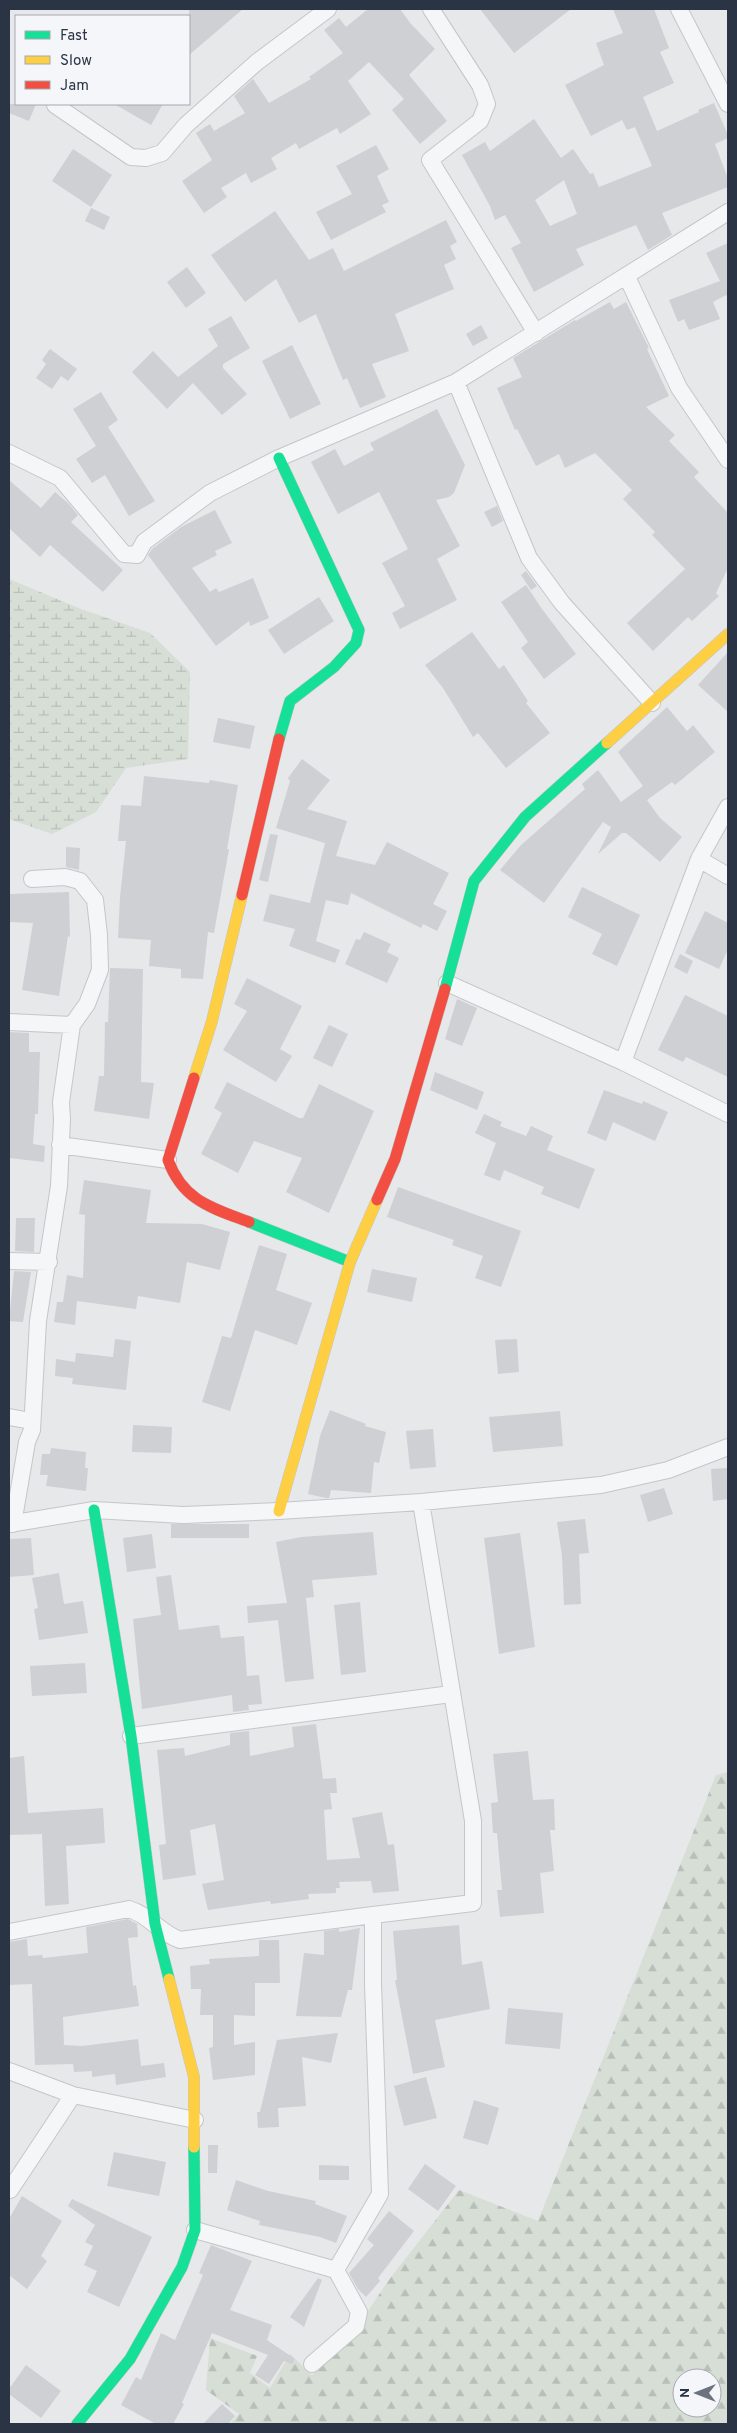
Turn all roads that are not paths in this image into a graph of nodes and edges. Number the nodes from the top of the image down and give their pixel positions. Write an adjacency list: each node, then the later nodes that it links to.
1 (328, 9): 5 (street)
2 (431, 9): 8 (street)
3 (679, 9): 4 (street)
4 (728, 104)
5 (55, 105)
6 (728, 212): 7 (street)
7 (627, 277): 8 (street); 12 (street)
8 (536, 333): 9 (street)
9 (456, 382): 11 (street); 14 (street)
10 (9, 453): 11 (street)
11 (279, 458): 25 (street)
12 (728, 460)
13 (728, 634): 14 (street)
14 (652, 703): 19 (street)
15 (728, 807): 16 (street)
16 (699, 859): 17 (street); 22 (street)
17 (728, 876)
18 (32, 879): 21 (street)
19 (447, 983): 22 (street); 28 (street)
20 (9, 1022): 21 (street)
21 (72, 1024): 24 (street)
22 (623, 1062): 23 (street)
23 (728, 1114)
24 (60, 1145): 25 (street); 27 (street)
25 (168, 1160): 28 (street)
26 (9, 1261): 27 (street)
27 (49, 1262): 30 (street)
28 (350, 1262): 34 (street)
29 (9, 1417): 30 (street)
30 (31, 1421): 35 (street)
31 (728, 1447): 32 (street)
32 (421, 1502): 34 (street); 36 (street)
33 (94, 1510): 34 (street); 35 (street); 37 (street)
34 (279, 1511)
35 (11, 1524)
36 (451, 1694): 37 (street); 38 (street)
37 (131, 1736): 39 (street)
38 (373, 1915): 39 (street); 46 (street)
39 (155, 1924): 40 (street); 43 (street)
40 (9, 1932)
41 (9, 2071): 42 (street)
42 (72, 2095): 43 (street); 44 (street)
43 (194, 2120): 45 (street)
44 (10, 2190)
45 (195, 2230): 46 (street); 48 (street)
46 (336, 2270): 47 (street)
47 (312, 2364)
48 (77, 2424)

